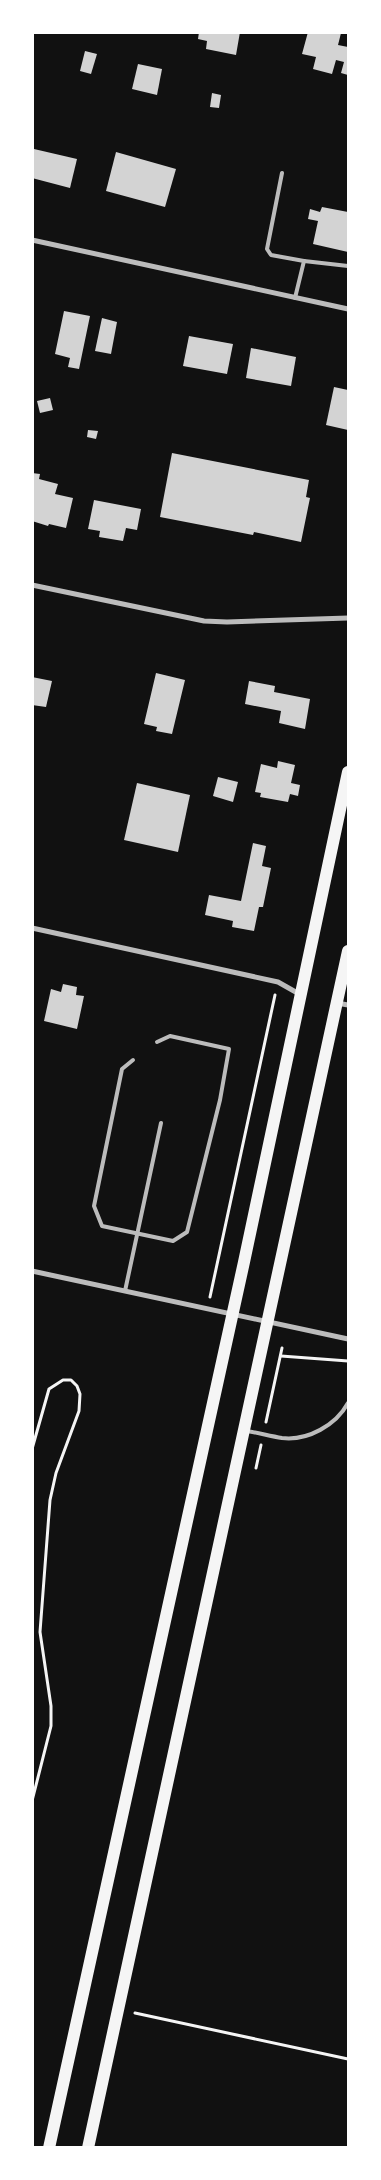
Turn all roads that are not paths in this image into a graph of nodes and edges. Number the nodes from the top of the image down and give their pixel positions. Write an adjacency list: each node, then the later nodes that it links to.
1 (282, 173): 3 (lane)
2 (32, 240): 5 (street)
3 (304, 260): 4 (lane); 5 (lane)
4 (348, 266)
5 (295, 298): 6 (street)
6 (348, 309)
7 (32, 585): 8 (street)
8 (348, 618)
9 (348, 772): 12 (main road)
10 (32, 928): 12 (street)
11 (348, 952): 13 (main road)
12 (301, 995): 20 (main road)
13 (343, 1004): 21 (main road)
14 (157, 1042): 17 (lane)
15 (133, 1060): 17 (lane)
16 (161, 1124): 17 (lane)
17 (137, 1235): 19 (lane)
18 (32, 1271): 19 (street)
19 (125, 1291): 20 (street)
20 (233, 1315): 21 (street); 25 (main road)
21 (268, 1322): 22 (street); 24 (main road)
22 (348, 1339)
23 (348, 1402): 24 (lane)
24 (245, 1431): 26 (main road)
25 (49, 2148)
26 (88, 2148)

